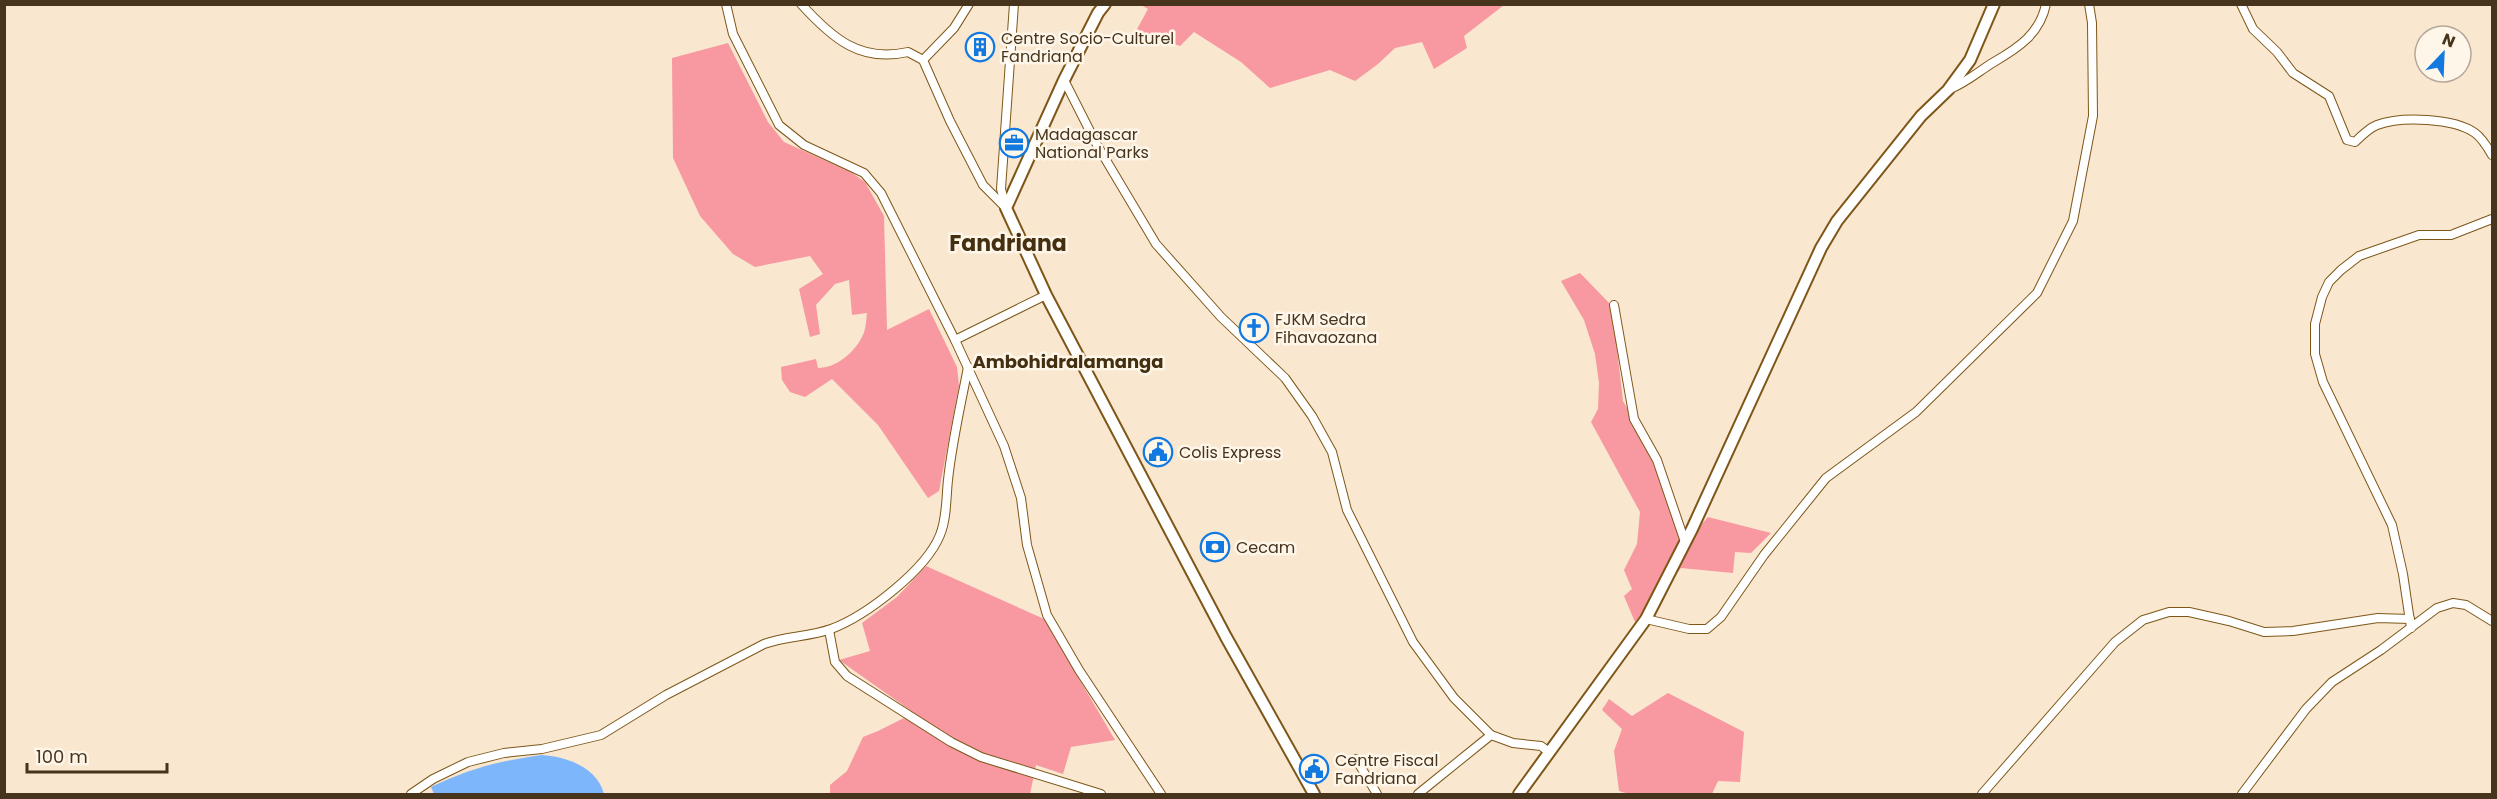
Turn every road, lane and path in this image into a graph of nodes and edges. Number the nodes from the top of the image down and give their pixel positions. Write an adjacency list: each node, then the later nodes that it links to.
1 (726, 4): 18 (street)
2 (801, 4): 10 (street)
3 (969, 4): 10 (street)
4 (1014, 4): 14 (street)
5 (1105, 4): 11 (street)
6 (1994, 4): 12 (street)
7 (2046, 4): 12 (street)
8 (2089, 4): 21 (street)
9 (2241, 4): 13 (street)
10 (923, 60): 14 (street)
11 (1064, 80): 14 (street); 25 (street)
12 (1948, 90): 20 (street)
13 (2493, 155)
14 (1006, 208): 16 (street)
15 (2493, 219): 23 (street)
16 (1046, 295): 18 (street); 32 (street)
17 (1614, 305): 20 (street)
18 (955, 340): 19 (street)
19 (968, 367): 24 (street); 31 (street)
20 (1685, 542): 21 (street)
21 (1646, 619): 26 (street)
22 (2493, 621): 23 (street)
23 (2410, 623): 35 (street); 36 (street)
24 (829, 630): 29 (street); 30 (street)
25 (1491, 735): 26 (street); 34 (street)
26 (1549, 752): 28 (street)
27 (1356, 759): 33 (street)
28 (1523, 793)
29 (411, 795)
30 (1101, 795)
31 (1161, 795)
32 (1314, 795)
33 (1377, 795)
34 (1418, 795)
35 (1982, 795)
36 (2242, 795)

